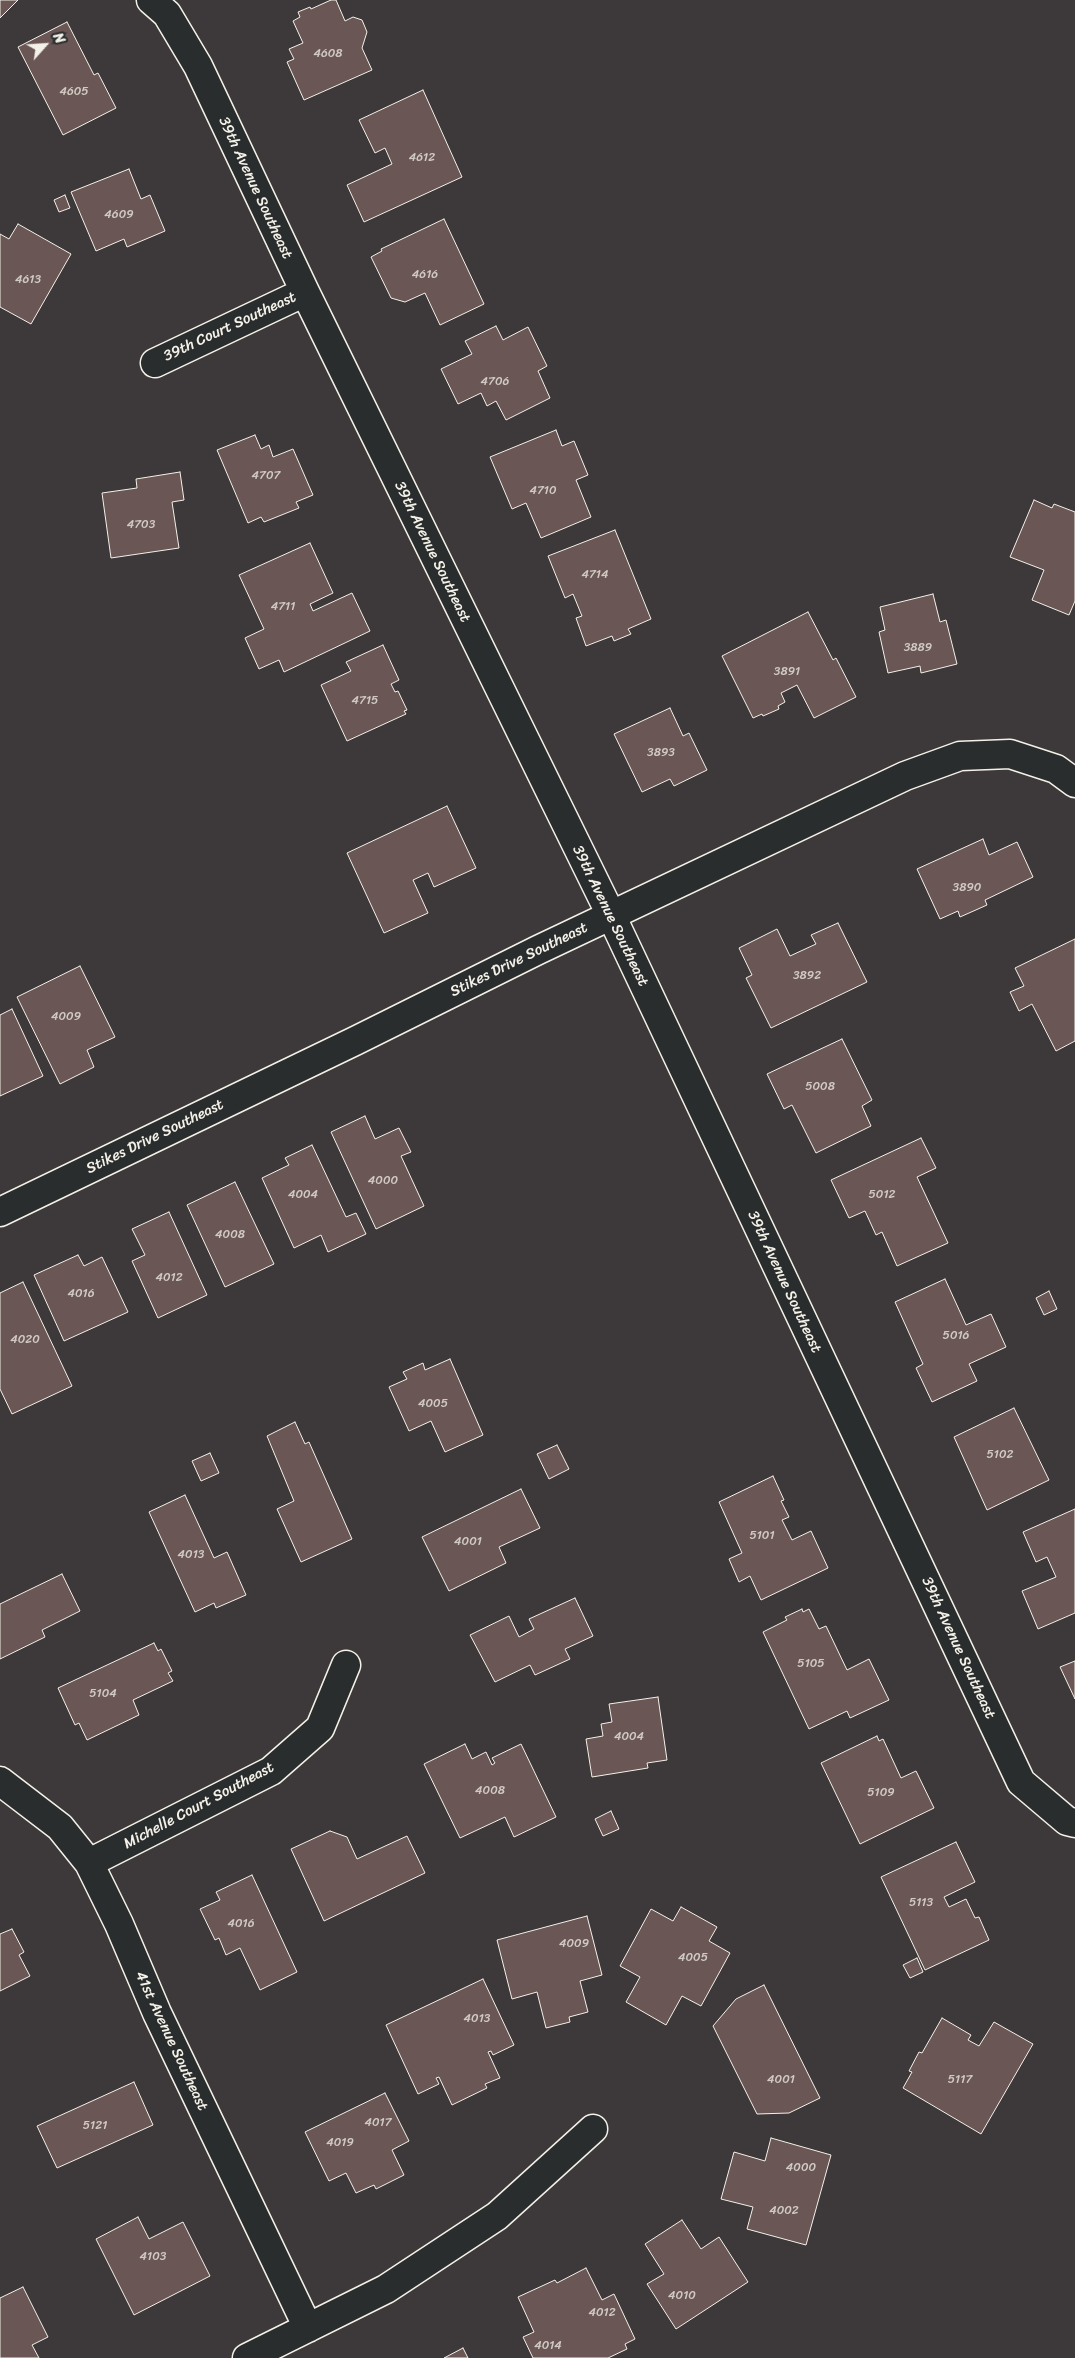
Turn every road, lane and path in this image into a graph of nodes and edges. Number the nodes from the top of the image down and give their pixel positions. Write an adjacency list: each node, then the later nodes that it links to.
1 (151, 0): 2 (street, 39th Avenue Southeast)
2 (305, 292): 3 (street, 39th Court Southeast); 5 (street, 39th Avenue Southeast)
3 (155, 363)
4 (1075, 783): 5 (street, Stikes Drive Southeast)
5 (611, 915): 6 (street, Stikes Drive Southeast); 9 (street, 39th Avenue Southeast)
6 (0, 1212)
7 (346, 1665): 10 (street, Michelle Court Southeast)
8 (0, 1781): 10 (street, 41st Avenue Southeast)
9 (1075, 1823)
10 (89, 1863): 12 (street, 41st Avenue Southeast)
11 (593, 2129): 12 (street)
12 (308, 2328): 13 (street)
13 (247, 2358)

